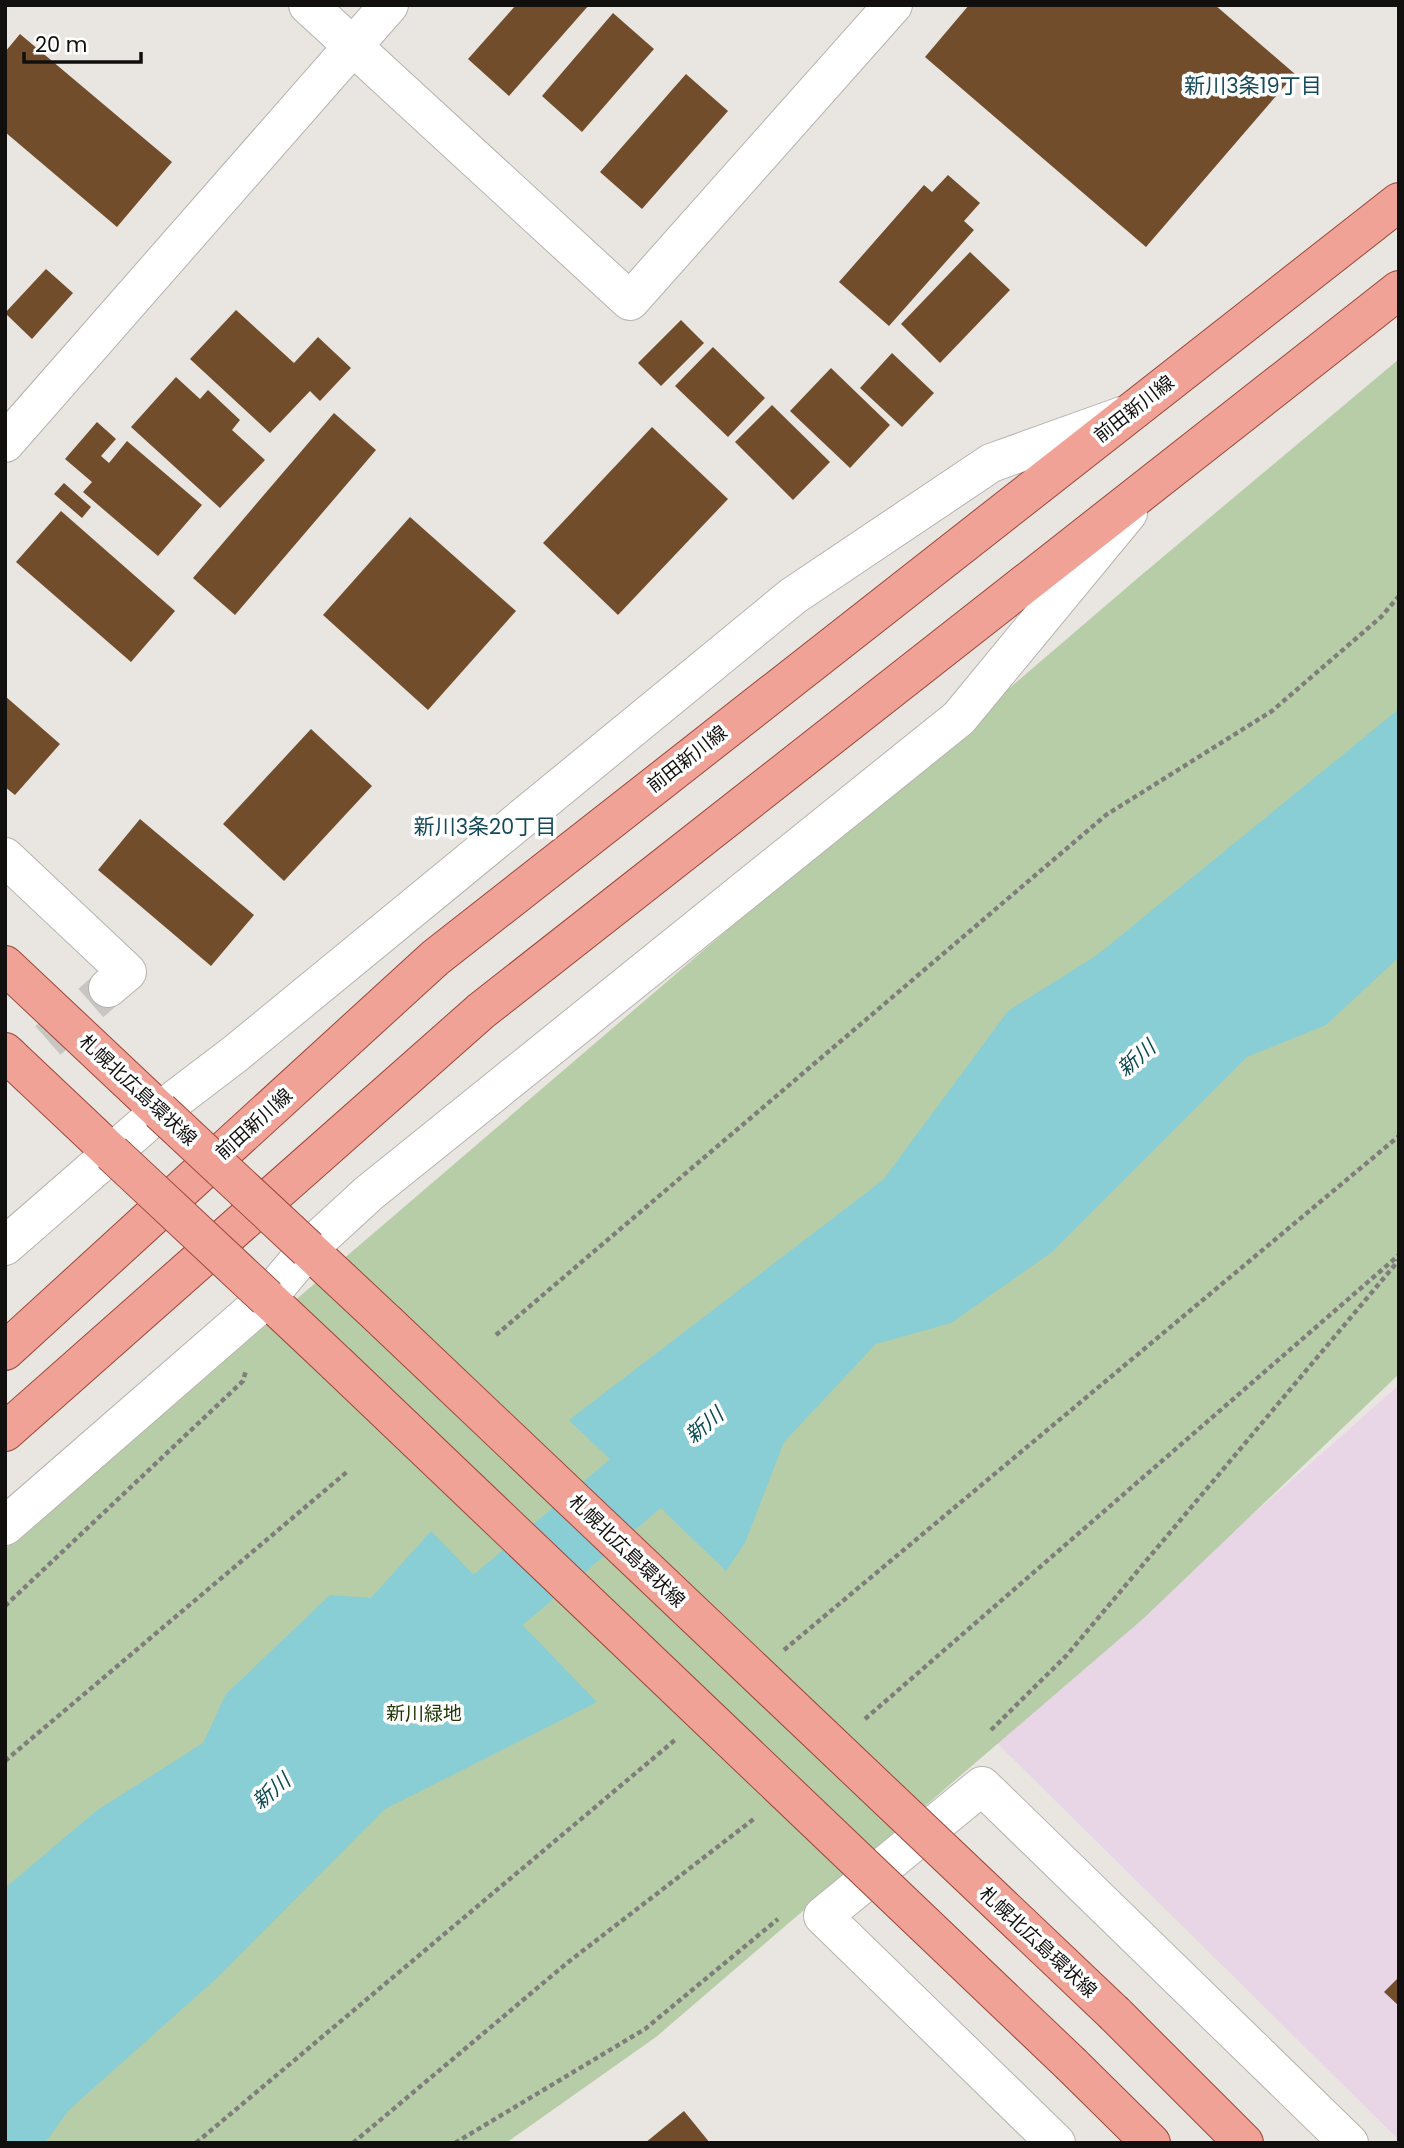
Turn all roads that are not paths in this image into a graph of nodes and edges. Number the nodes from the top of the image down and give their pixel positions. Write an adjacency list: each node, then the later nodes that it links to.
1 (309, 5): 4 (street)
2 (389, 5): 4 (street)
3 (893, 5): 4 (street)
4 (353, 47): 8 (street)
5 (1399, 202): 7 (main road, 前田新川線)
6 (1399, 290): 9 (main road)
7 (1128, 414): 14 (street); 19 (main road, 前田新川線)
8 (5, 443)
9 (1153, 484): 17 (street); 20 (main road)
10 (5, 858): 12 (street)
11 (5, 965): 14 (main road, 札幌北広島環状線)
12 (108, 988)
13 (5, 1052): 15 (main road)
14 (160, 1111): 15 (street); 17 (main road, 札幌北広島環状線, bridge)
15 (113, 1153): 16 (street); 18 (main road, bridge)
16 (5, 1246)
17 (308, 1249): 18 (street); 24 (main road, 札幌北広島環状線, bridge)
18 (267, 1298): 21 (street); 23 (main road, bridge)
19 (5, 1351)
20 (5, 1432)
21 (5, 1526)
22 (1056, 2143): 25 (street)
23 (1152, 2143)
24 (1244, 2143)
25 (1349, 2143)

